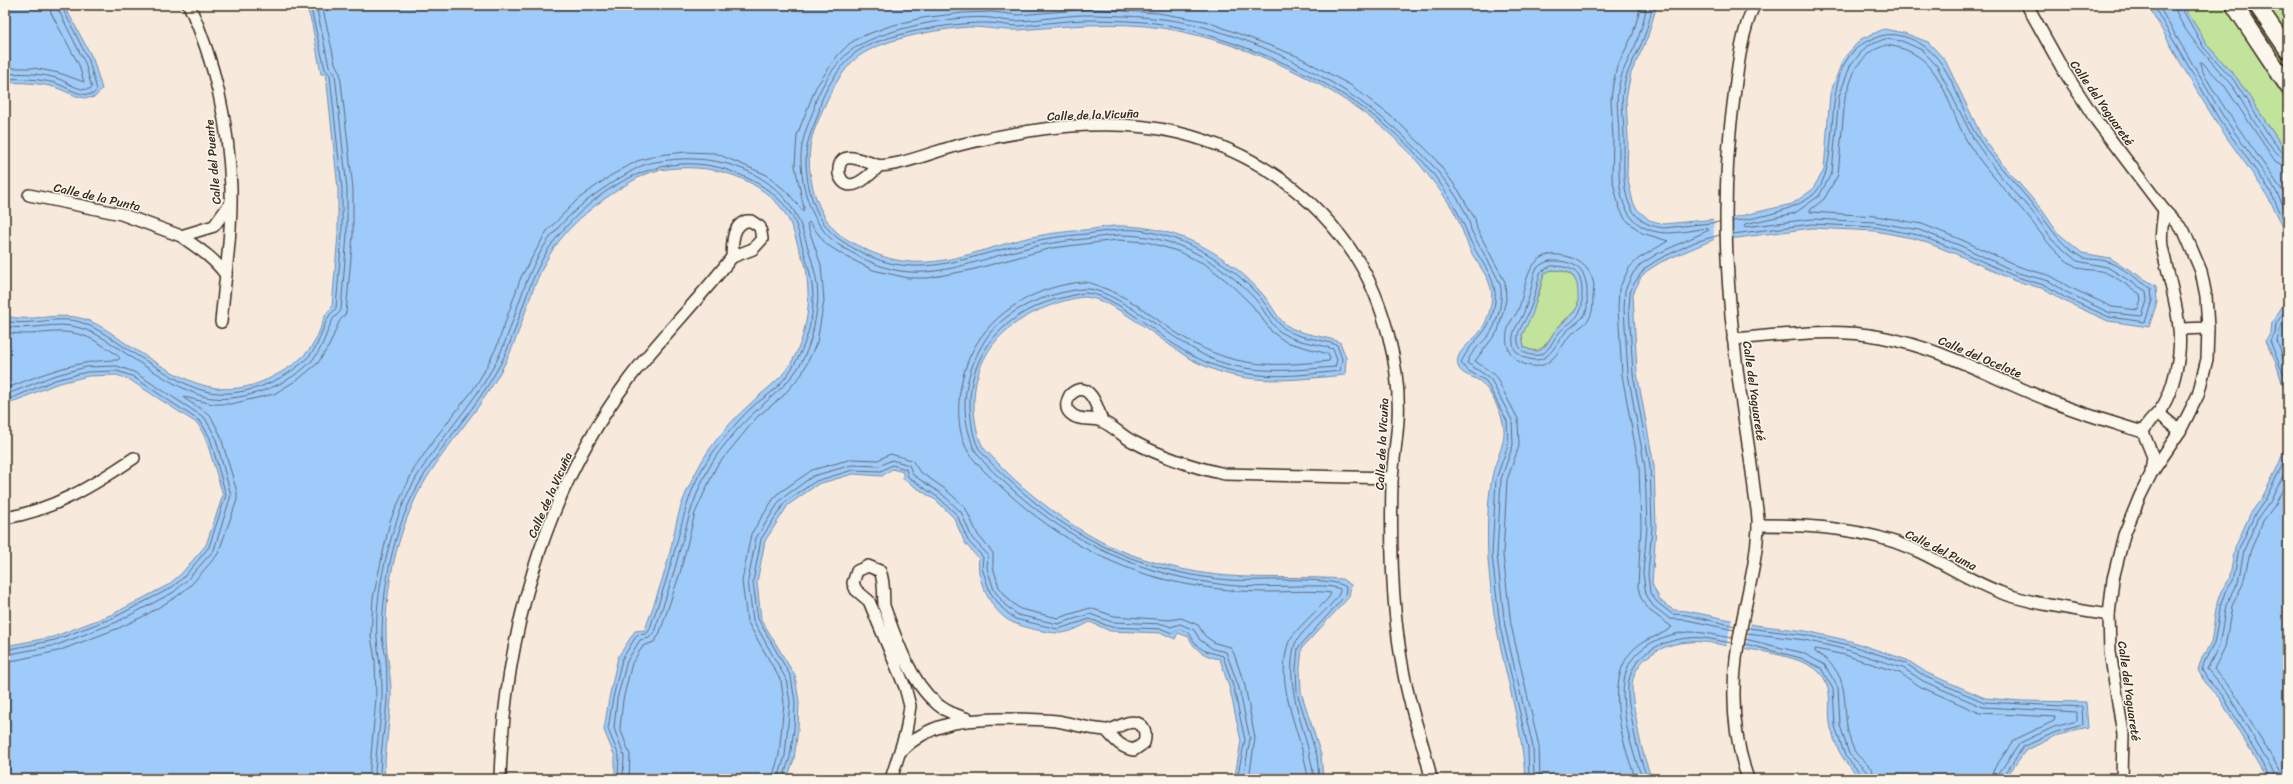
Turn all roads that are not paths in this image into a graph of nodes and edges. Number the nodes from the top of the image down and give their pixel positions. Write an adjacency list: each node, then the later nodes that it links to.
1 (189, 5): 10 (street, Calle del Puente)
2 (1754, 5): 18 (street, Calle del Yaguareté)
3 (2027, 5): 11 (street, Calle del Yaguareté)
4 (2234, 5): 7 (street)
5 (2257, 5): 6 (street)
6 (2288, 50)
7 (2288, 86)
8 (879, 166): 27 (street, Calle de la Vicuña)
9 (29, 195): 12 (street, Calle de la Punta)
10 (230, 203): 12 (street); 14 (street, Calle del Puente)
11 (2164, 210): 16 (street, Calle del Yaguareté); 17 (street)
12 (181, 236): 14 (street, Calle de la Punta)
13 (732, 257): 38 (street, Calle de la Vicuña)
14 (226, 275): 15 (street, Calle del Puente)
15 (221, 322)
16 (2208, 328): 17 (street); 21 (street, Calle del Yaguareté)
17 (2180, 329): 19 (street)
18 (1733, 339): 22 (street, Calle del Ocelote); 29 (street, Calle del Yaguareté)
19 (2158, 413): 21 (street); 22 (street)
20 (1102, 421): 27 (street)
21 (2180, 431): 24 (street, Calle del Yaguareté)
22 (2143, 432): 23 (street)
23 (2150, 450): 24 (street); 26 (street)
24 (2166, 451): 26 (street, Calle del Yaguareté)
25 (134, 458): 28 (street)
26 (2151, 474): 32 (street, Calle del Yaguareté)
27 (1392, 478): 42 (street, Calle de la Vicuña)
28 (5, 518)
29 (1758, 525): 32 (street, Calle del Puma); 43 (street, Calle del Yaguareté)
30 (883, 595): 31 (street); 31 (street); 33 (street)
31 (869, 601): 34 (street)
32 (2109, 615): 44 (street, Calle del Yaguareté)
33 (928, 695): 34 (street); 35 (street)
34 (910, 706): 37 (street)
35 (968, 720): 36 (street); 37 (street)
36 (1106, 730)
37 (899, 754): 41 (street)
38 (501, 766): 39 (street, Calle de la Vicuña); 40 (street, Calle de la Vicuña)
39 (500, 779)
40 (506, 779)
41 (891, 779)
42 (1431, 779)
43 (1748, 779)
44 (2122, 779)

